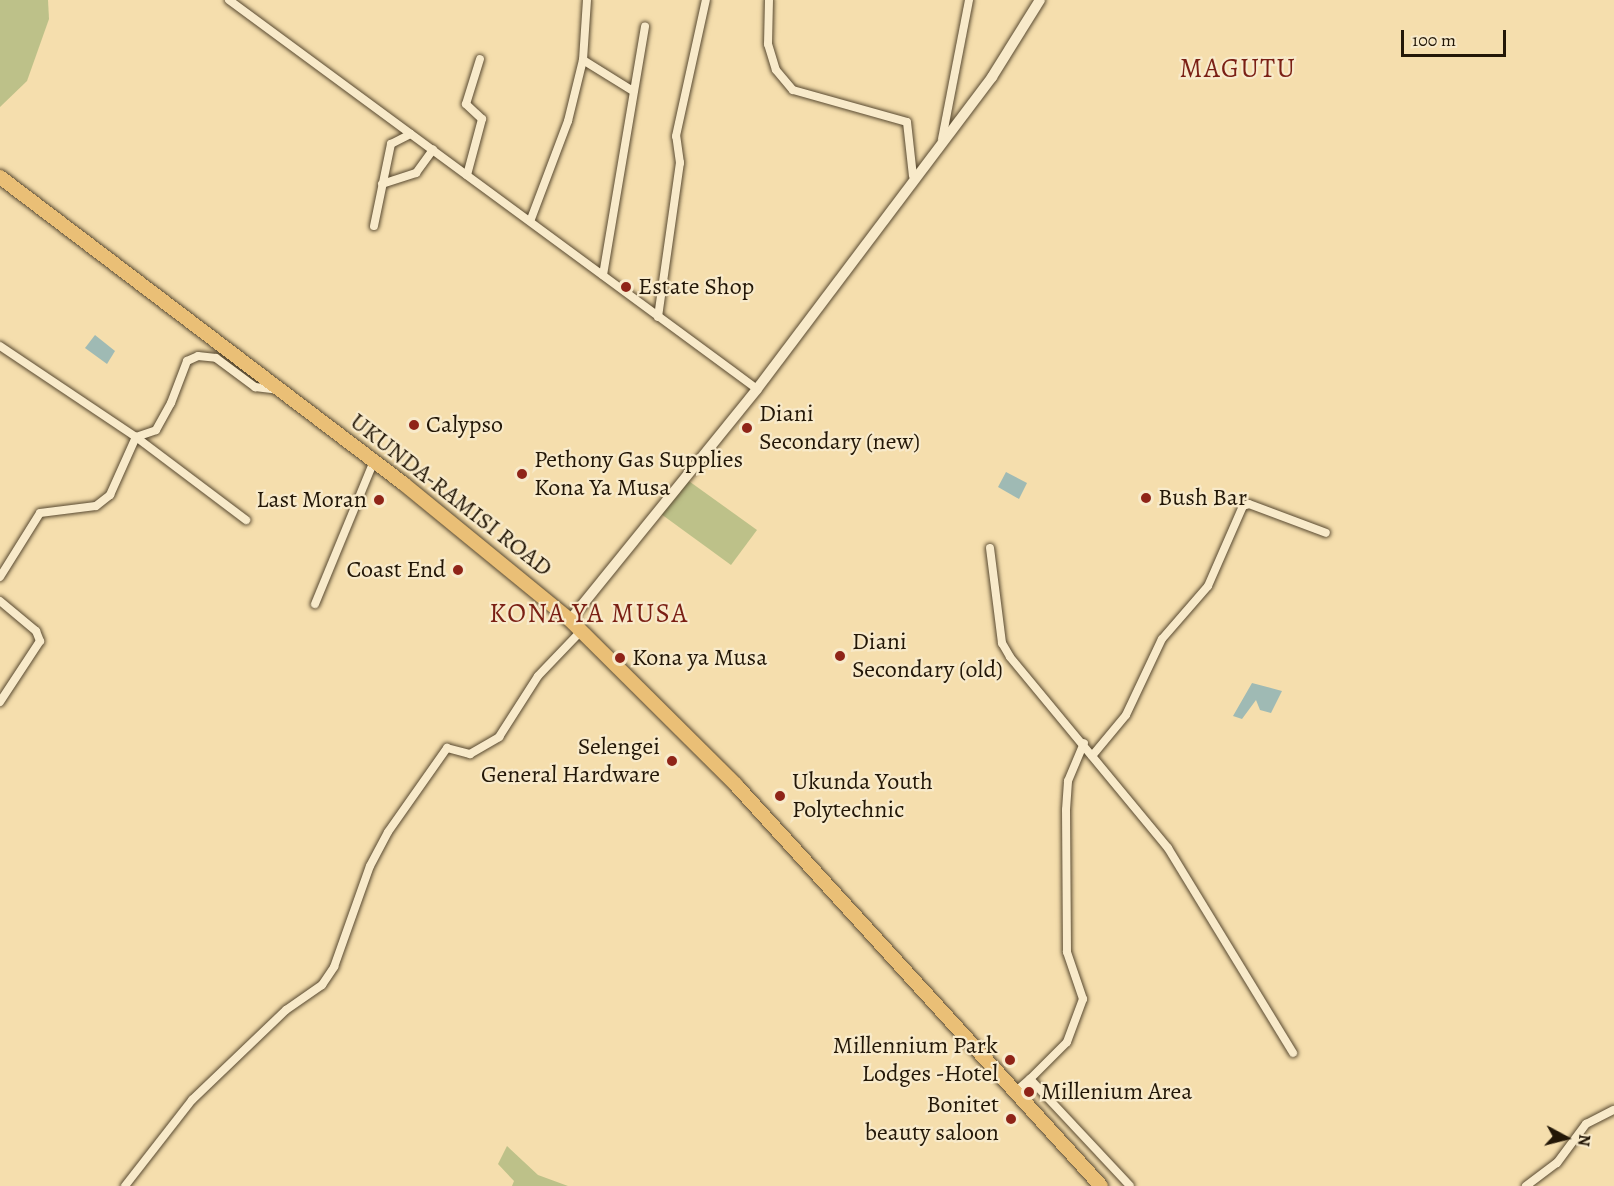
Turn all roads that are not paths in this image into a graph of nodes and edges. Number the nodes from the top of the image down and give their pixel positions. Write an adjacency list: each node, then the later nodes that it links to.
1 (228, 0): 11 (street)
2 (586, 0): 9 (street)
3 (706, 0): 21 (street)
4 (769, 0): 15 (street)
5 (969, 0): 12 (street)
6 (1040, 0): 12 (street)
7 (645, 27): 10 (street)
8 (480, 59): 14 (street)
9 (583, 60): 10 (street); 18 (street)
10 (633, 91): 20 (street)
11 (411, 134): 13 (street); 17 (street)
12 (942, 139): 15 (street)
13 (434, 150): 14 (street); 17 (street)
14 (467, 175): 18 (street)
15 (913, 176): 23 (street)
16 (0, 177): 24 (highway, UKUNDA-RAMISI ROAD)
17 (382, 184): 19 (street)
18 (531, 219): 20 (street)
19 (374, 226)
20 (603, 275): 21 (street)
21 (658, 317): 23 (street)
22 (0, 346): 25 (street)
23 (757, 389): 33 (street)
24 (281, 390): 25 (street); 26 (highway, UKUNDA-RAMISI ROAD)
25 (136, 437): 27 (street); 30 (street)
26 (374, 461): 32 (street); 33 (highway, UKUNDA-RAMISI ROAD)
27 (246, 520)
28 (1326, 533): 37 (street)
29 (990, 548): 36 (street)
30 (0, 577)
31 (0, 601): 35 (street)
32 (315, 604)
33 (570, 620): 34 (highway, UKUNDA-RAMISI ROAD)
34 (581, 631): 40 (highway, UKUNDA-RAMISI ROAD); 42 (street)
35 (0, 702)
36 (1084, 743): 37 (street); 39 (street)
37 (1092, 756): 38 (street)
38 (1293, 1053)
39 (1030, 1079): 40 (street); 44 (street)
40 (1015, 1092): 43 (highway, UKUNDA-RAMISI ROAD)
41 (1614, 1110): 45 (street)
42 (125, 1186)
43 (1101, 1186)
44 (1130, 1186)
45 (1526, 1186)

